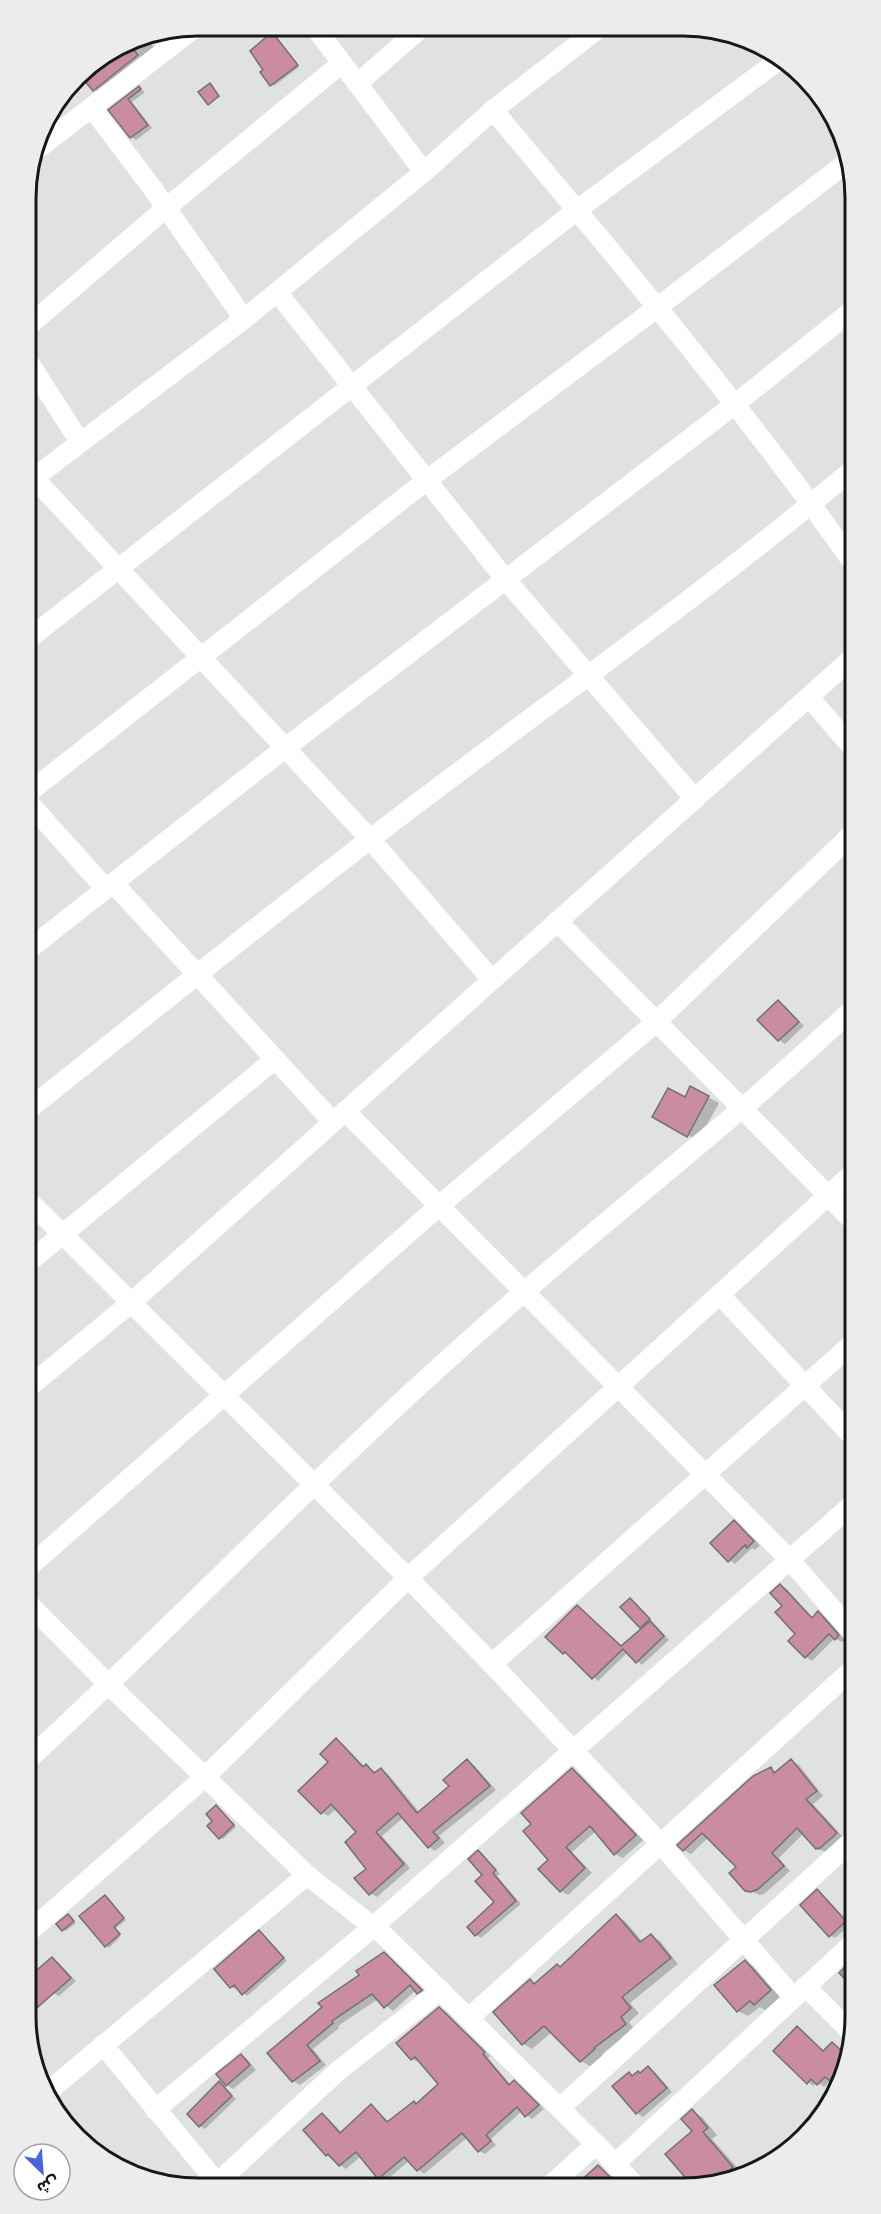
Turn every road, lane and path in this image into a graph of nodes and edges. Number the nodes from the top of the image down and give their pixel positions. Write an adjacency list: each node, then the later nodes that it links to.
1 (322, 36): 5 (street)
2 (412, 36): 7 (street)
3 (589, 36): 9 (street)
4 (170, 38): 8 (street)
5 (342, 63): 7 (street); 13 (street)
6 (774, 64): 14 (street)
7 (357, 84): 12 (street)
8 (92, 108): 10 (street); 13 (street)
9 (493, 110): 12 (street); 14 (street)
10 (46, 143)
11 (842, 167): 16 (street)
12 (424, 172): 15 (street)
13 (166, 208): 18 (street); 19 (street)
14 (577, 210): 16 (street); 21 (street)
15 (277, 292): 19 (street); 21 (street)
16 (658, 307): 22 (street); 26 (street)
17 (845, 316): 22 (street)
18 (36, 319)
19 (244, 319): 23 (street)
20 (36, 374): 23 (street)
21 (352, 385): 26 (street); 30 (street)
22 (734, 405): 28 (street); 31 (street)
23 (80, 442): 24 (street)
24 (36, 475)
25 (845, 476): 28 (street)
26 (427, 480): 31 (street); 33 (street)
27 (36, 486): 30 (street)
28 (811, 504): 29 (street); 35 (street)
29 (845, 552)
30 (120, 570): 32 (street); 33 (street)
31 (506, 580): 35 (street); 38 (street)
32 (36, 633)
33 (201, 657): 38 (street); 39 (street)
34 (845, 664): 36 (street)
35 (589, 675): 40 (street); 42 (street)
36 (809, 697): 37 (street); 40 (street)
37 (845, 739)
38 (285, 748): 42 (street); 44 (street)
39 (36, 787)
40 (695, 799): 45 (street)
41 (36, 810): 44 (street)
42 (370, 840): 47 (street); 48 (street)
43 (845, 841): 50 (street)
44 (110, 886): 46 (street); 47 (street)
45 (557, 921): 48 (street); 50 (street)
46 (36, 944)
47 (197, 975): 51 (street); 52 (street)
48 (492, 980): 54 (street)
49 (845, 1016): 53 (street)
50 (655, 1023): 53 (street); 57 (street)
51 (274, 1060): 54 (street); 60 (street)
52 (36, 1103)
53 (743, 1108): 56 (street); 62 (street)
54 (339, 1117): 57 (street); 64 (street)
55 (845, 1180): 56 (street)
56 (828, 1196): 59 (street); 63 (street)
57 (439, 1206): 62 (street); 69 (street)
58 (36, 1208): 60 (street)
59 (845, 1213)
60 (63, 1235): 61 (street); 64 (street)
61 (36, 1256)
62 (524, 1291): 67 (street); 72 (street)
63 (720, 1295): 67 (street); 68 (street)
64 (132, 1302): 66 (street); 69 (street)
65 (845, 1350): 68 (street)
66 (36, 1381)
67 (618, 1385): 71 (street); 76 (street)
68 (806, 1386): 70 (street); 71 (street)
69 (224, 1394): 72 (street); 75 (street)
70 (845, 1427)
71 (705, 1475): 74 (street); 79 (street)
72 (314, 1484): 76 (street); 81 (street)
73 (845, 1511): 74 (street)
74 (790, 1560): 78 (street); 82 (street)
75 (36, 1561)
76 (408, 1578): 79 (street); 84 (street)
77 (36, 1611): 81 (street)
78 (845, 1624)
79 (492, 1664): 82 (street)
80 (845, 1676): 85 (street)
81 (109, 1685): 83 (street); 84 (street)
82 (574, 1751): 85 (street); 89 (street)
83 (36, 1752)
84 (204, 1777): 87 (street); 88 (street)
85 (660, 1843): 90 (street); 94 (street)
86 (845, 1847): 90 (street)
87 (307, 1875): 89 (street); 96 (street)
88 (36, 1926)
89 (373, 1927): 92 (street); 99 (street)
90 (742, 1939): 93 (street); 98 (street)
91 (845, 1950): 93 (street)
92 (441, 1990): 94 (street); 103 (street)
93 (799, 1992): 95 (street); 101 (street)
94 (469, 2018): 98 (street)
95 (845, 2028)
96 (103, 2045): 97 (street); 99 (street)
97 (53, 2087)
98 (560, 2108): 100 (street)
99 (156, 2110): 102 (street)
100 (596, 2144): 101 (street); 104 (street)
101 (615, 2164): 105 (street)
102 (212, 2178)
103 (223, 2178)
104 (559, 2178)
105 (628, 2178)

